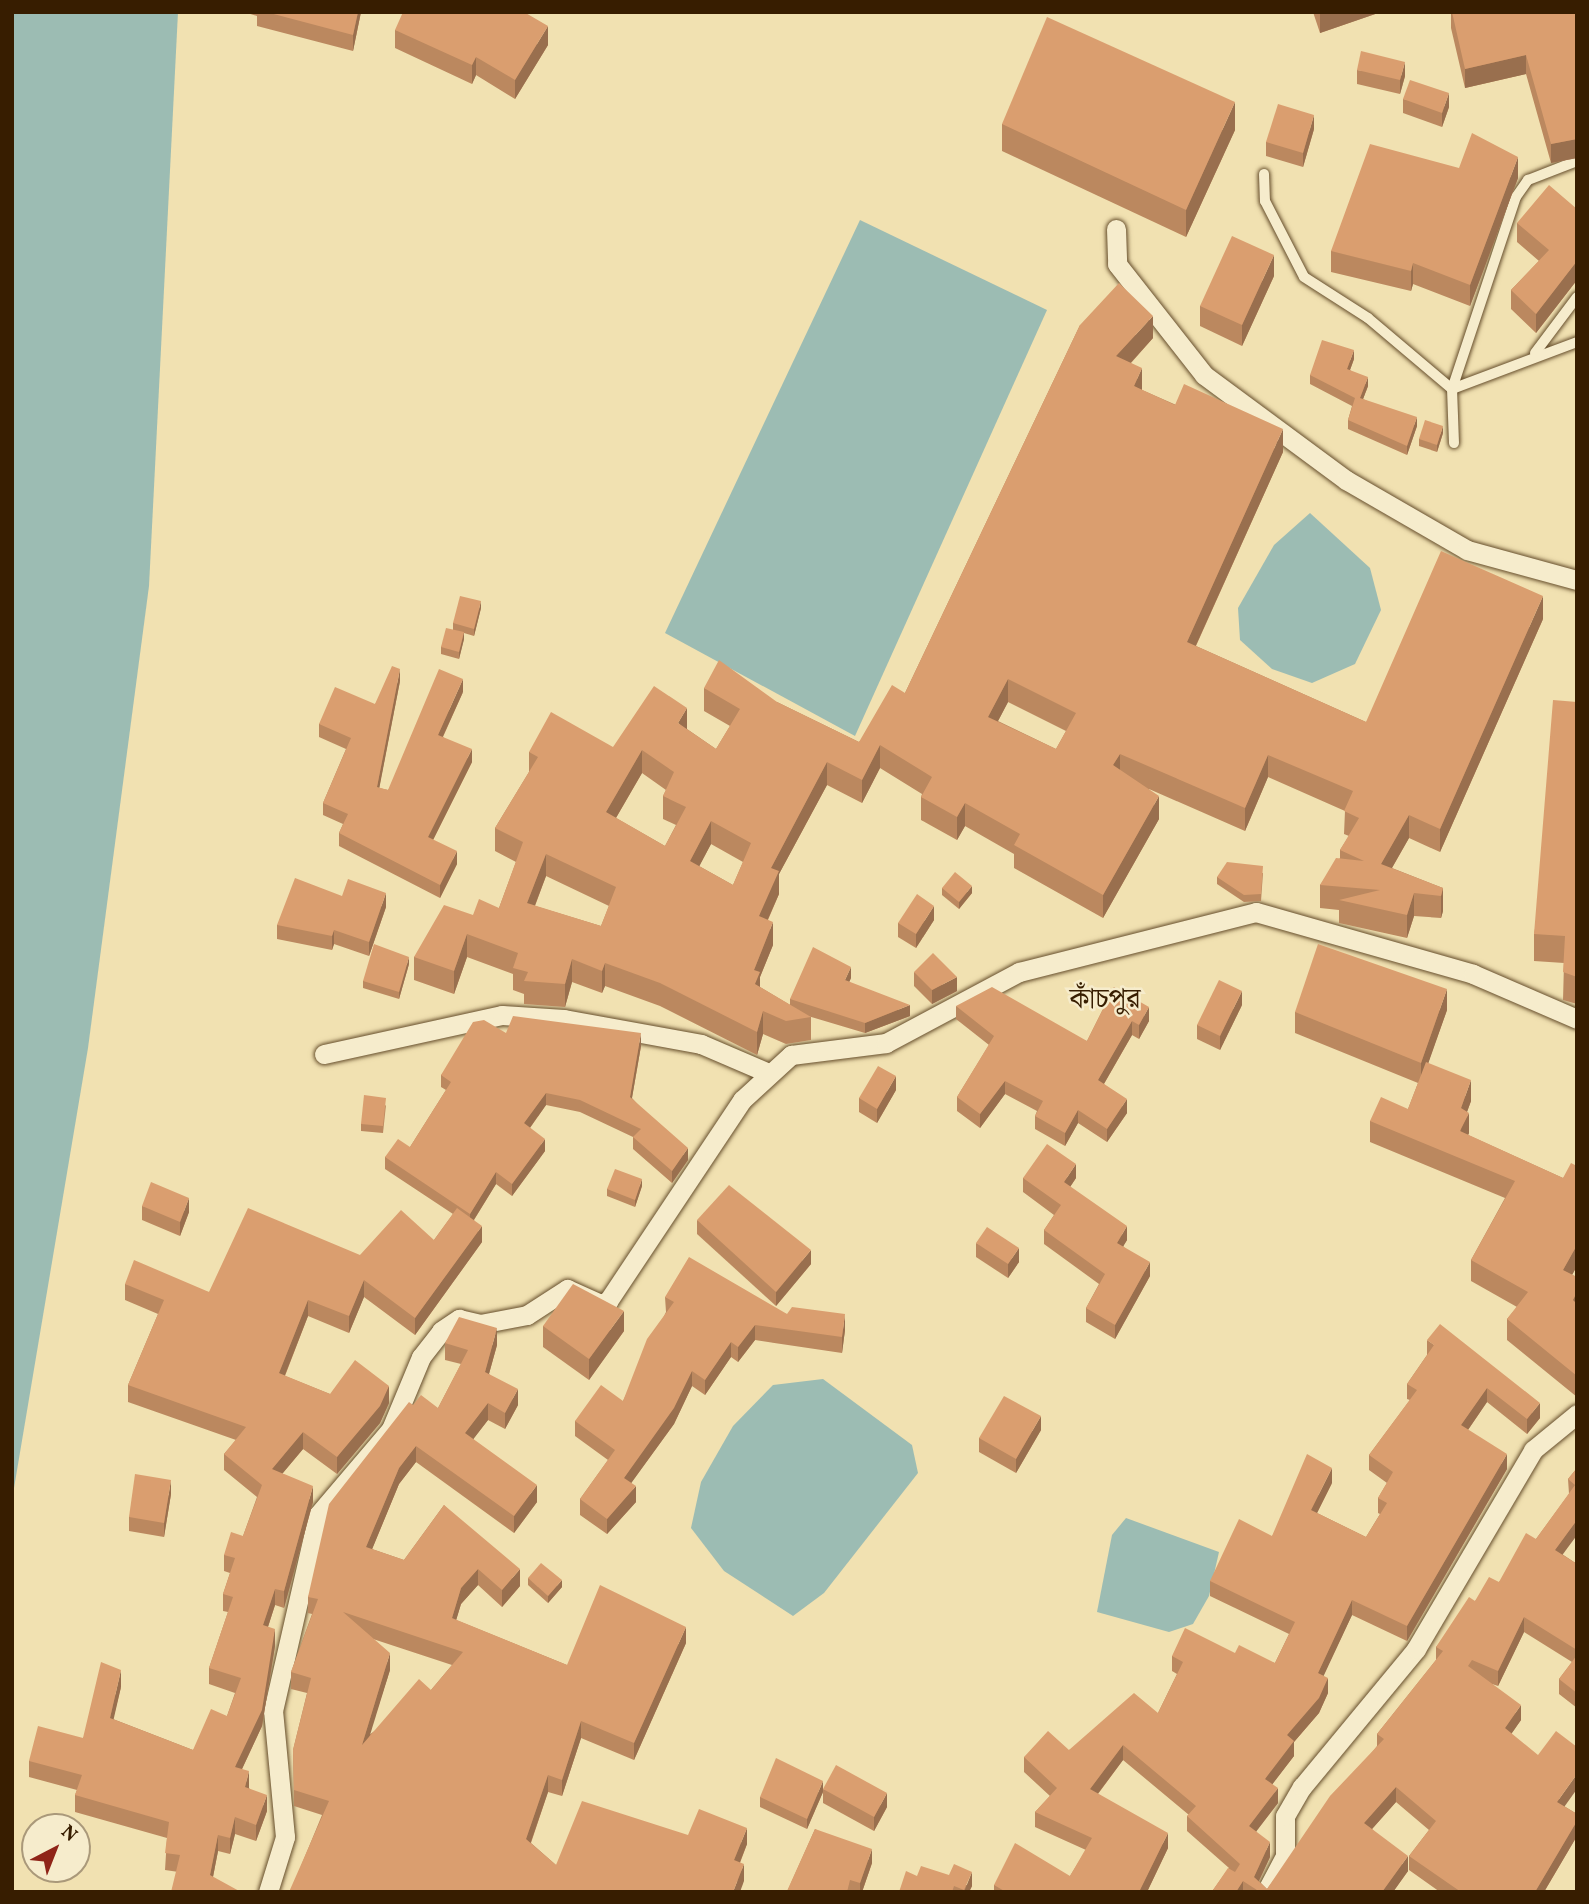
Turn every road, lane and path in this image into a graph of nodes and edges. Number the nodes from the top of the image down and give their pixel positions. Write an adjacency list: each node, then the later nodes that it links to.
1 (1577, 162): 7 (lane)
2 (1264, 174): 7 (lane)
3 (1116, 229): 9 (street)
4 (1577, 297): 6 (lane)
5 (1577, 342): 6 (lane)
6 (1535, 354): 7 (lane)
7 (1452, 389): 8 (lane)
8 (1454, 443)
9 (1577, 580)
10 (1577, 1019): 12 (street)
11 (324, 1054): 12 (street)
12 (766, 1072): 14 (street)
13 (1577, 1414): 15 (street)
14 (268, 1892)
15 (1266, 1892)

